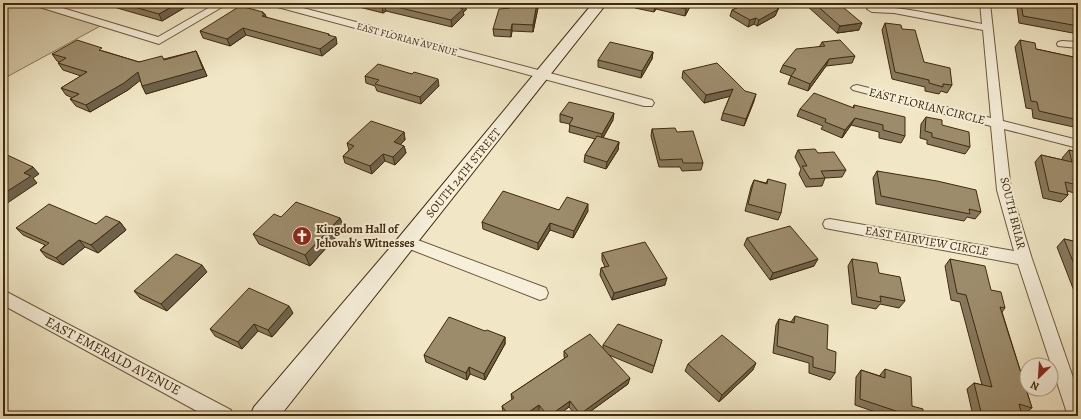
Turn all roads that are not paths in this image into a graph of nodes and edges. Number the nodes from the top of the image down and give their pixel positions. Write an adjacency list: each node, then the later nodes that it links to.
1 (36, 3): 2 (street)
2 (224, 3)
3 (273, 3): 10 (street, EAST FLORIAN AVENUE)
4 (600, 3): 10 (street, SOUTH 24TH STREET)
5 (985, 3): 7 (street, SOUTH BRIAR)
6 (872, 9): 7 (street)
7 (988, 28): 13 (street, SOUTH BRIAR)
8 (1062, 44): 9 (street)
9 (1078, 45)
10 (542, 75): 12 (street); 16 (street, SOUTH 24TH STREET)
11 (857, 88): 13 (street, EAST FLORIAN CIRCLE)
12 (648, 104)
13 (998, 124): 14 (street); 17 (street, SOUTH BRIAR)
14 (1078, 144)
15 (830, 224): 17 (street, EAST FAIRVIEW CIRCLE)
16 (407, 242): 18 (street); 21 (street, SOUTH 24TH STREET)
17 (1024, 259): 22 (street, SOUTH BRIAR)
18 (540, 293)
19 (3, 297): 20 (street, EAST EMERALD AVENUE)
20 (224, 416)
21 (263, 416)
22 (1077, 416)

